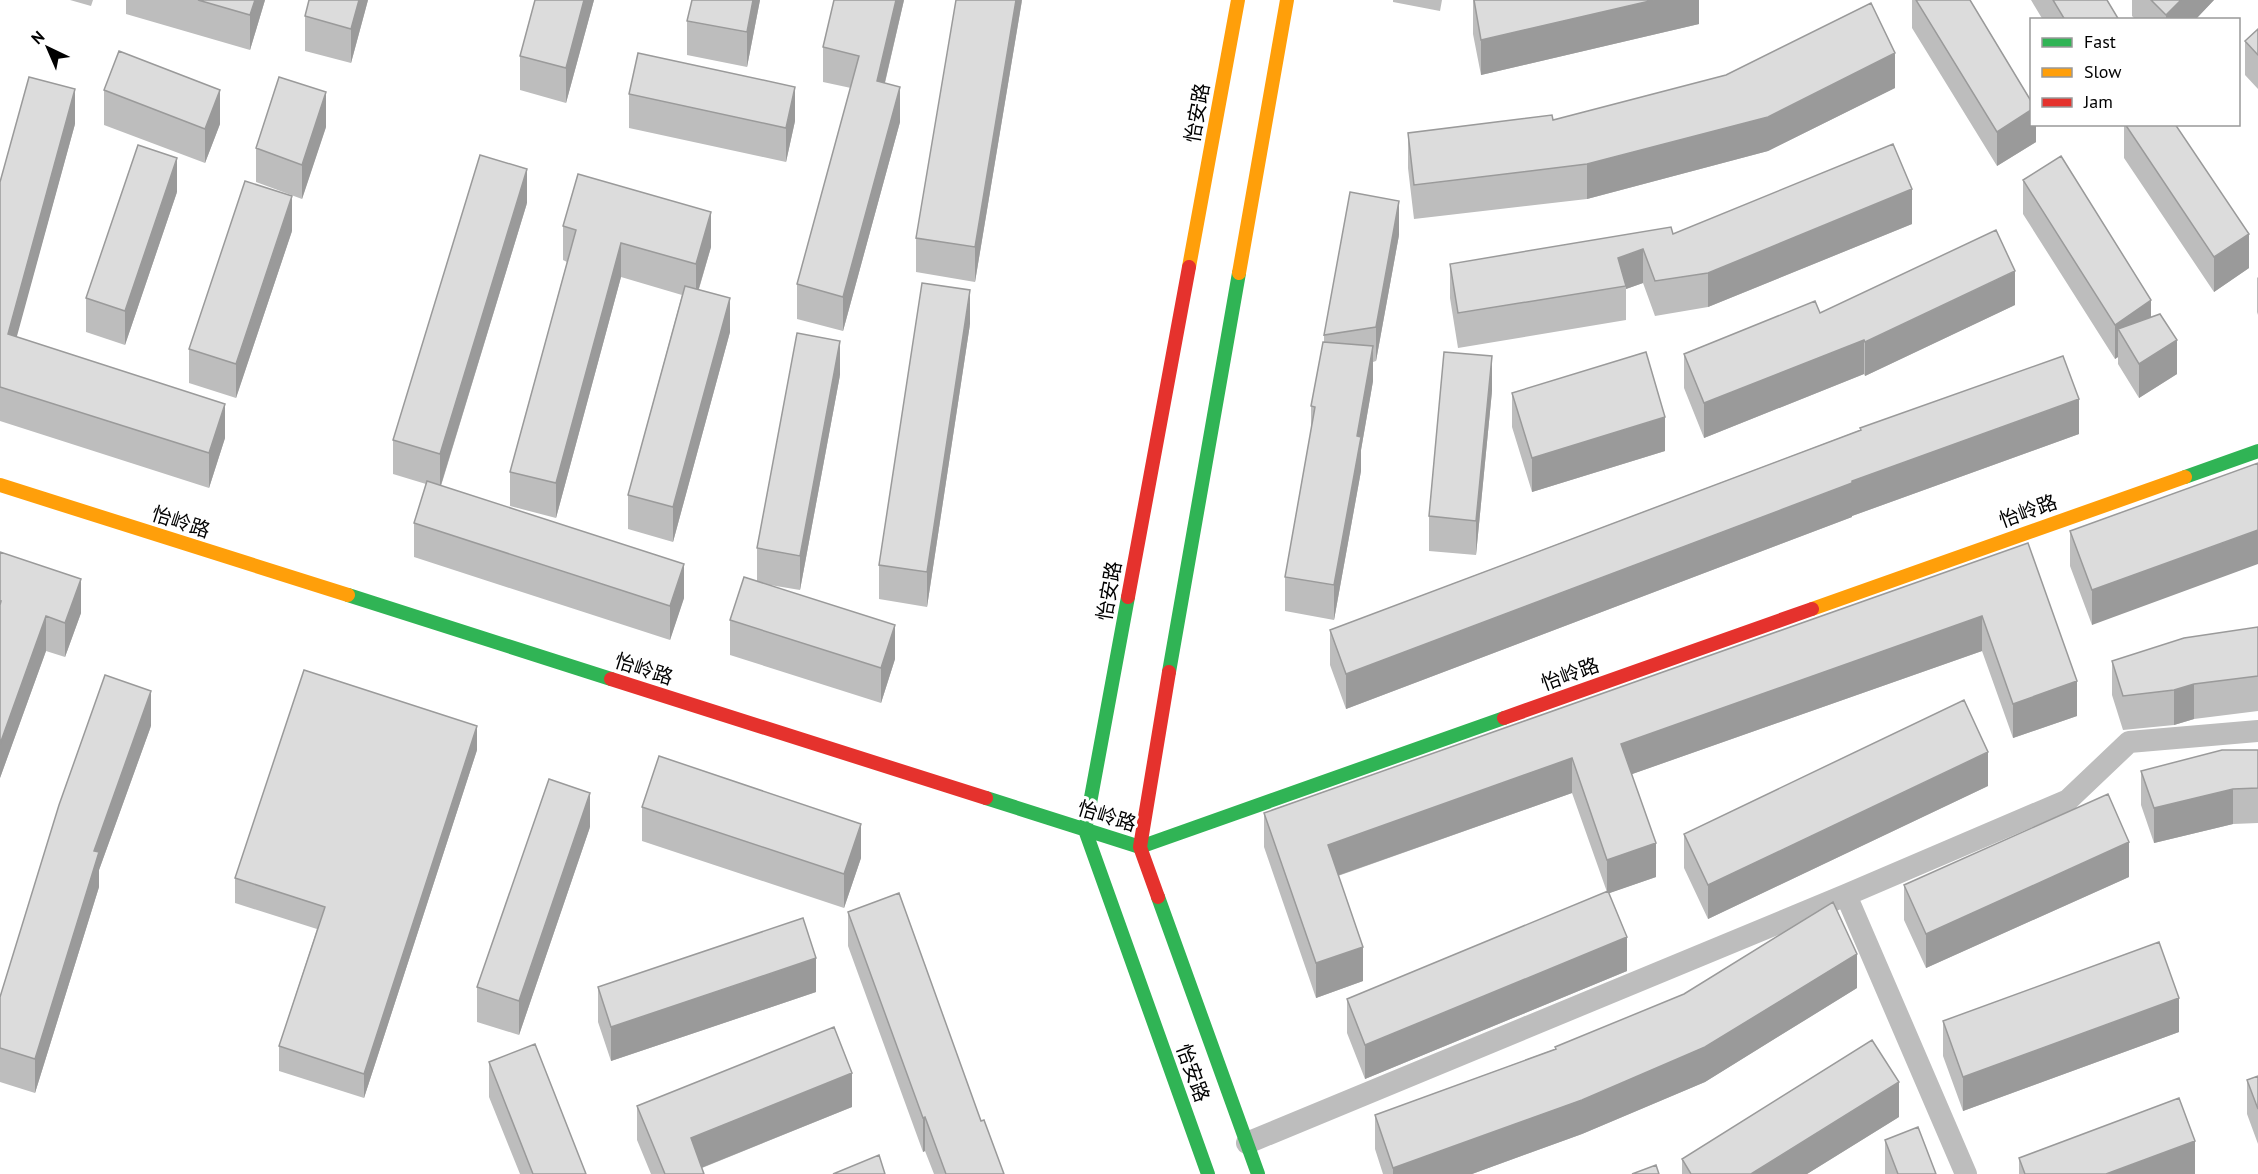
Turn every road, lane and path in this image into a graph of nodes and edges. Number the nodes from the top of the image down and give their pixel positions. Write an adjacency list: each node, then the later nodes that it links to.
1 (1238, 0): 6 (street, 怡安路)
2 (1287, 0): 7 (street, 怡安路)
3 (2258, 451): 7 (street, 怡岭路)
4 (0, 485): 6 (street, 怡岭路)
5 (2258, 731): 8 (street)
6 (1085, 830): 7 (street, 怡岭路); 10 (street, 怡安路)
7 (1140, 847): 9 (street, 怡安路)
8 (1846, 895): 9 (street); 12 (street)
9 (1246, 1143): 11 (street, 怡安路)
10 (1208, 1174)
11 (1258, 1174)
12 (1966, 1174)

